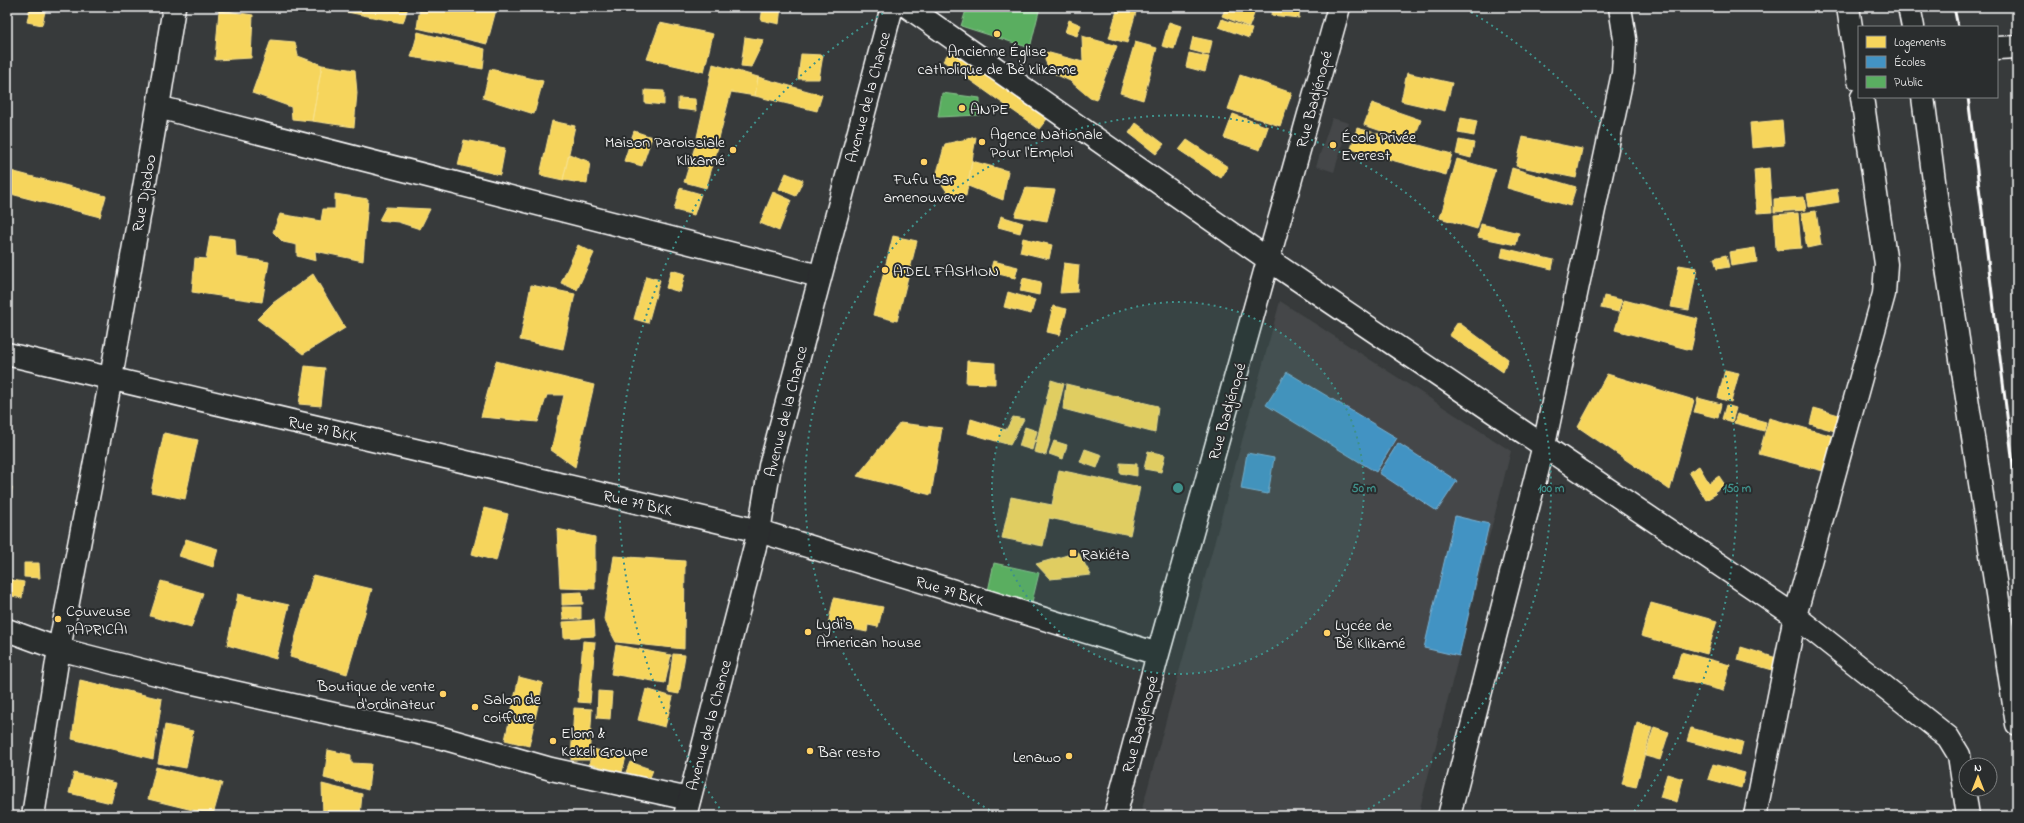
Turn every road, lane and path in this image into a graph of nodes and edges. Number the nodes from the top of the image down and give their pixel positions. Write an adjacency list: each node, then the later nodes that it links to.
1 (174, 7): 14 (street, Rue Djadoo)
2 (892, 7): 16 (street, Avenue de la Chance)
3 (908, 7): 15 (street)
4 (1339, 7): 15 (street, Rue Badjénopé)
5 (1620, 7): 19 (street)
6 (1848, 7): 11 (street)
7 (1909, 7): 8 (street)
8 (1913, 26)
9 (2017, 47): 10 (street)
10 (1998, 48)
11 (1858, 73)
12 (1862, 98): 21 (street)
13 (1923, 98): 25 (street)
14 (158, 107): 16 (street); 18 (street, Rue Djadoo)
15 (1269, 260): 19 (street); 24 (street, Rue Badjénopé)
16 (819, 276): 20 (street, Avenue de la Chance)
17 (7, 354): 18 (street, Rue 79 BKK)
18 (111, 378): 20 (street, Rue 79 BKK); 23 (street, Rue Djadoo)
19 (1544, 446): 21 (street); 29 (street)
20 (759, 531): 24 (street, Rue 79 BKK); 26 (street, Avenue de la Chance)
21 (1795, 616): 30 (street); 31 (street)
22 (7, 630): 23 (street)
23 (59, 649): 26 (street); 27 (street, Rue Djadoo)
24 (1158, 654): 28 (street, Rue Badjénopé)
25 (2017, 724)
26 (687, 808)
27 (33, 816)
28 (1115, 816)
29 (1449, 816)
30 (1755, 816)
31 (1968, 816)

